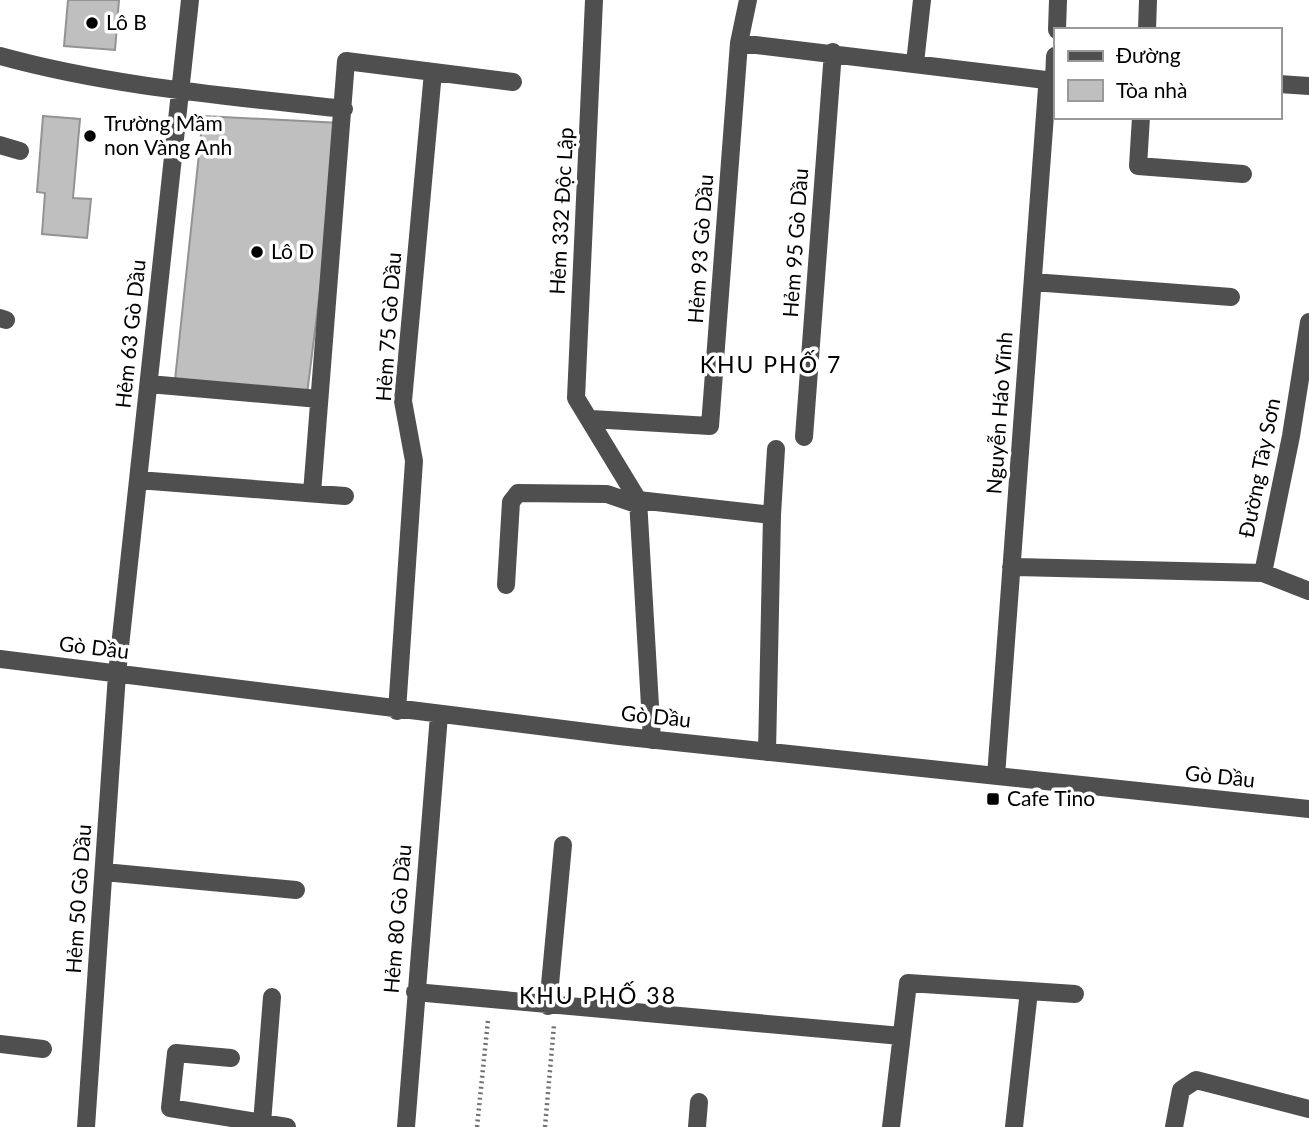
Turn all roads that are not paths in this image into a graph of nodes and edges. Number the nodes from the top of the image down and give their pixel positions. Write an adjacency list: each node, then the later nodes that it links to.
1 (190, 0): 19 (street, Hẻm 63 Gò Dầu)
2 (594, 0): 30 (street, Hẻm 332 Độc Lập)
3 (748, 0): 9 (street)
4 (922, 0): 12 (street)
5 (1058, 0): 7 (street)
6 (1149, 0): 8 (street)
7 (1057, 28)
8 (1147, 28)
9 (739, 43): 10 (street); 30 (street, Hẻm 93 Gò Dầu)
10 (833, 52): 12 (street); 31 (street, Hẻm 95 Gò Dầu)
11 (0, 56): 19 (street)
12 (915, 63): 17 (street)
13 (1054, 65): 17 (street, Nguyễn Háo Vĩnh)
14 (433, 72): 15 (street); 20 (street); 45 (street, Hẻm 75 Gò Dầu)
15 (513, 82)
16 (1281, 83): 18 (street)
17 (1052, 86): 25 (street, Nguyễn Háo Vĩnh)
18 (1309, 86)
19 (181, 91): 20 (street); 28 (street, Hẻm 63 Gò Dầu)
20 (344, 109): 29 (street)
21 (1141, 119): 24 (street)
22 (0, 145): 23 (street)
23 (20, 150)
24 (1243, 174)
25 (1033, 282): 26 (street); 39 (street, Nguyễn Háo Vĩnh)
26 (1231, 297)
27 (1309, 322): 32 (street, Đường Tây Sơn)
28 (149, 384): 29 (street); 34 (street, Hẻm 63 Gò Dầu)
29 (319, 399): 35 (street)
30 (591, 419): 37 (street)
31 (804, 437)
32 (1300, 437): 40 (street, Đường Tây Sơn)
33 (776, 449): 38 (street)
34 (138, 480): 35 (street); 44 (street, Hẻm 63 Gò Dầu)
35 (312, 493): 36 (street)
36 (345, 496)
37 (639, 503): 38 (street); 41 (street); 47 (street)
38 (772, 515): 48 (street)
39 (1011, 567): 40 (street); 49 (street, Nguyễn Háo Vĩnh)
40 (1263, 573): 42 (street)
41 (506, 585)
42 (1309, 591)
43 (0, 659): 44 (street, Gò Dầu)
44 (117, 674): 45 (street, Gò Dầu); 52 (street, Hẻm 50 Gò Dầu)
45 (397, 710): 46 (street, Gò Dầu)
46 (439, 715): 47 (street, Gò Dầu); 55 (street, Hẻm 80 Gò Dầu)
47 (652, 740): 48 (street, Gò Dầu)
48 (767, 752): 49 (street, Gò Dầu)
49 (996, 776): 50 (street, Gò Dầu)
50 (1309, 809)
51 (563, 845): 58 (street)
52 (104, 872): 53 (street); 66 (street, Hẻm 50 Gò Dầu)
53 (296, 890)
54 (1029, 991): 56 (street); 59 (street); 70 (street)
55 (415, 992): 58 (street); 67 (street, Hẻm 80 Gò Dầu)
56 (1075, 994)
57 (272, 997): 65 (street)
58 (552, 1006): 59 (street)
59 (901, 1036): 69 (street)
60 (0, 1044): 61 (street)
61 (43, 1049)
62 (232, 1058): 65 (street)
63 (699, 1102): 68 (street)
64 (1309, 1109): 71 (street)
65 (274, 1126)
66 (86, 1127)
67 (407, 1127)
68 (697, 1127)
69 (891, 1127)
70 (1014, 1127)
71 (1174, 1127)

